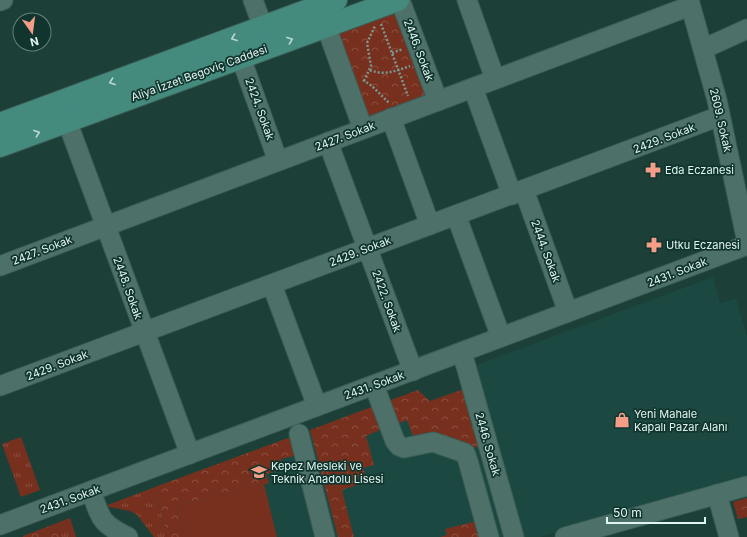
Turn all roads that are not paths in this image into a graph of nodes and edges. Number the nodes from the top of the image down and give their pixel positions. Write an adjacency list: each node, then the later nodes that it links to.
1 (3, 0): 6 (street)
2 (253, 0): 9 (street)
3 (336, 0): 9 (main road)
4 (399, 0): 8 (main road, Aliya İzzet Begoviç Caddesi); 15 (street, 2446. Sokak)
5 (467, 0): 13 (street)
6 (0, 1)
7 (689, 3): 11 (street, 2609. Sokak); 13 (street, 2427. Sokak)
8 (326, 26): 12 (main road, Aliya İzzet Begoviç Caddesi, one-way to 8); 20 (street)
9 (263, 27): 19 (main road, one-way to 19)
10 (747, 29): 11 (street)
11 (703, 49): 17 (street, 2609. Sokak)
12 (241, 58): 18 (main road, Aliya İzzet Begoviç Caddesi); 23 (street, 2424. Sokak)
13 (496, 79): 14 (street, 2427. Sokak)
14 (473, 88): 15 (street, 2427. Sokak); 24 (street, 2444. Sokak)
15 (438, 101): 16 (street, 2427. Sokak)
16 (400, 115): 20 (street, 2427. Sokak); 26 (street)
17 (720, 116): 24 (street, 2429. Sokak); 28 (street, 2609. Sokak)
18 (67, 122): 22 (main road, Aliya İzzet Begoviç Caddesi, one-way to 18); 27 (street, 2448. Sokak)
19 (0, 124)
20 (363, 129): 21 (street, 2427. Sokak)
21 (328, 142): 23 (street, 2427. Sokak); 29 (street, 2422. Sokak)
22 (0, 146)
23 (278, 161): 27 (street, 2427. Sokak)
24 (518, 192): 25 (street, 2429. Sokak); 32 (street, 2444. Sokak)
25 (456, 215): 26 (street, 2429. Sokak); 34 (street)
26 (430, 225): 29 (street, 2429. Sokak)
27 (106, 226): 30 (street, 2427. Sokak); 33 (street, 2448. Sokak)
28 (747, 239): 32 (street, 2431. Sokak)
29 (368, 248): 31 (street, 2429. Sokak); 36 (street, 2422. Sokak)
30 (0, 266)
31 (272, 284): 33 (street, 2429. Sokak); 39 (street)
32 (568, 312): 34 (street, 2431. Sokak)
33 (145, 332): 38 (street, 2429. Sokak); 41 (street, 2448. Sokak)
34 (501, 337): 35 (street, 2431. Sokak)
35 (462, 352): 36 (street, 2431. Sokak); 49 (street, 2446. Sokak)
36 (413, 371): 37 (street, 2431. Sokak)
37 (374, 385): 39 (street, 2431. Sokak); 48 (street)
38 (0, 386)
39 (317, 406): 41 (street, 2431. Sokak)
40 (299, 434): 47 (street)
41 (190, 454): 43 (street, 2431. Sokak)
42 (747, 486): 44 (street)
43 (91, 491): 45 (street, 2431. Sokak); 46 (street)
44 (717, 494): 50 (street); 51 (street)
45 (0, 525)
46 (128, 537)
47 (325, 537)
48 (489, 537)
49 (514, 537)
50 (565, 537)
51 (729, 537)

